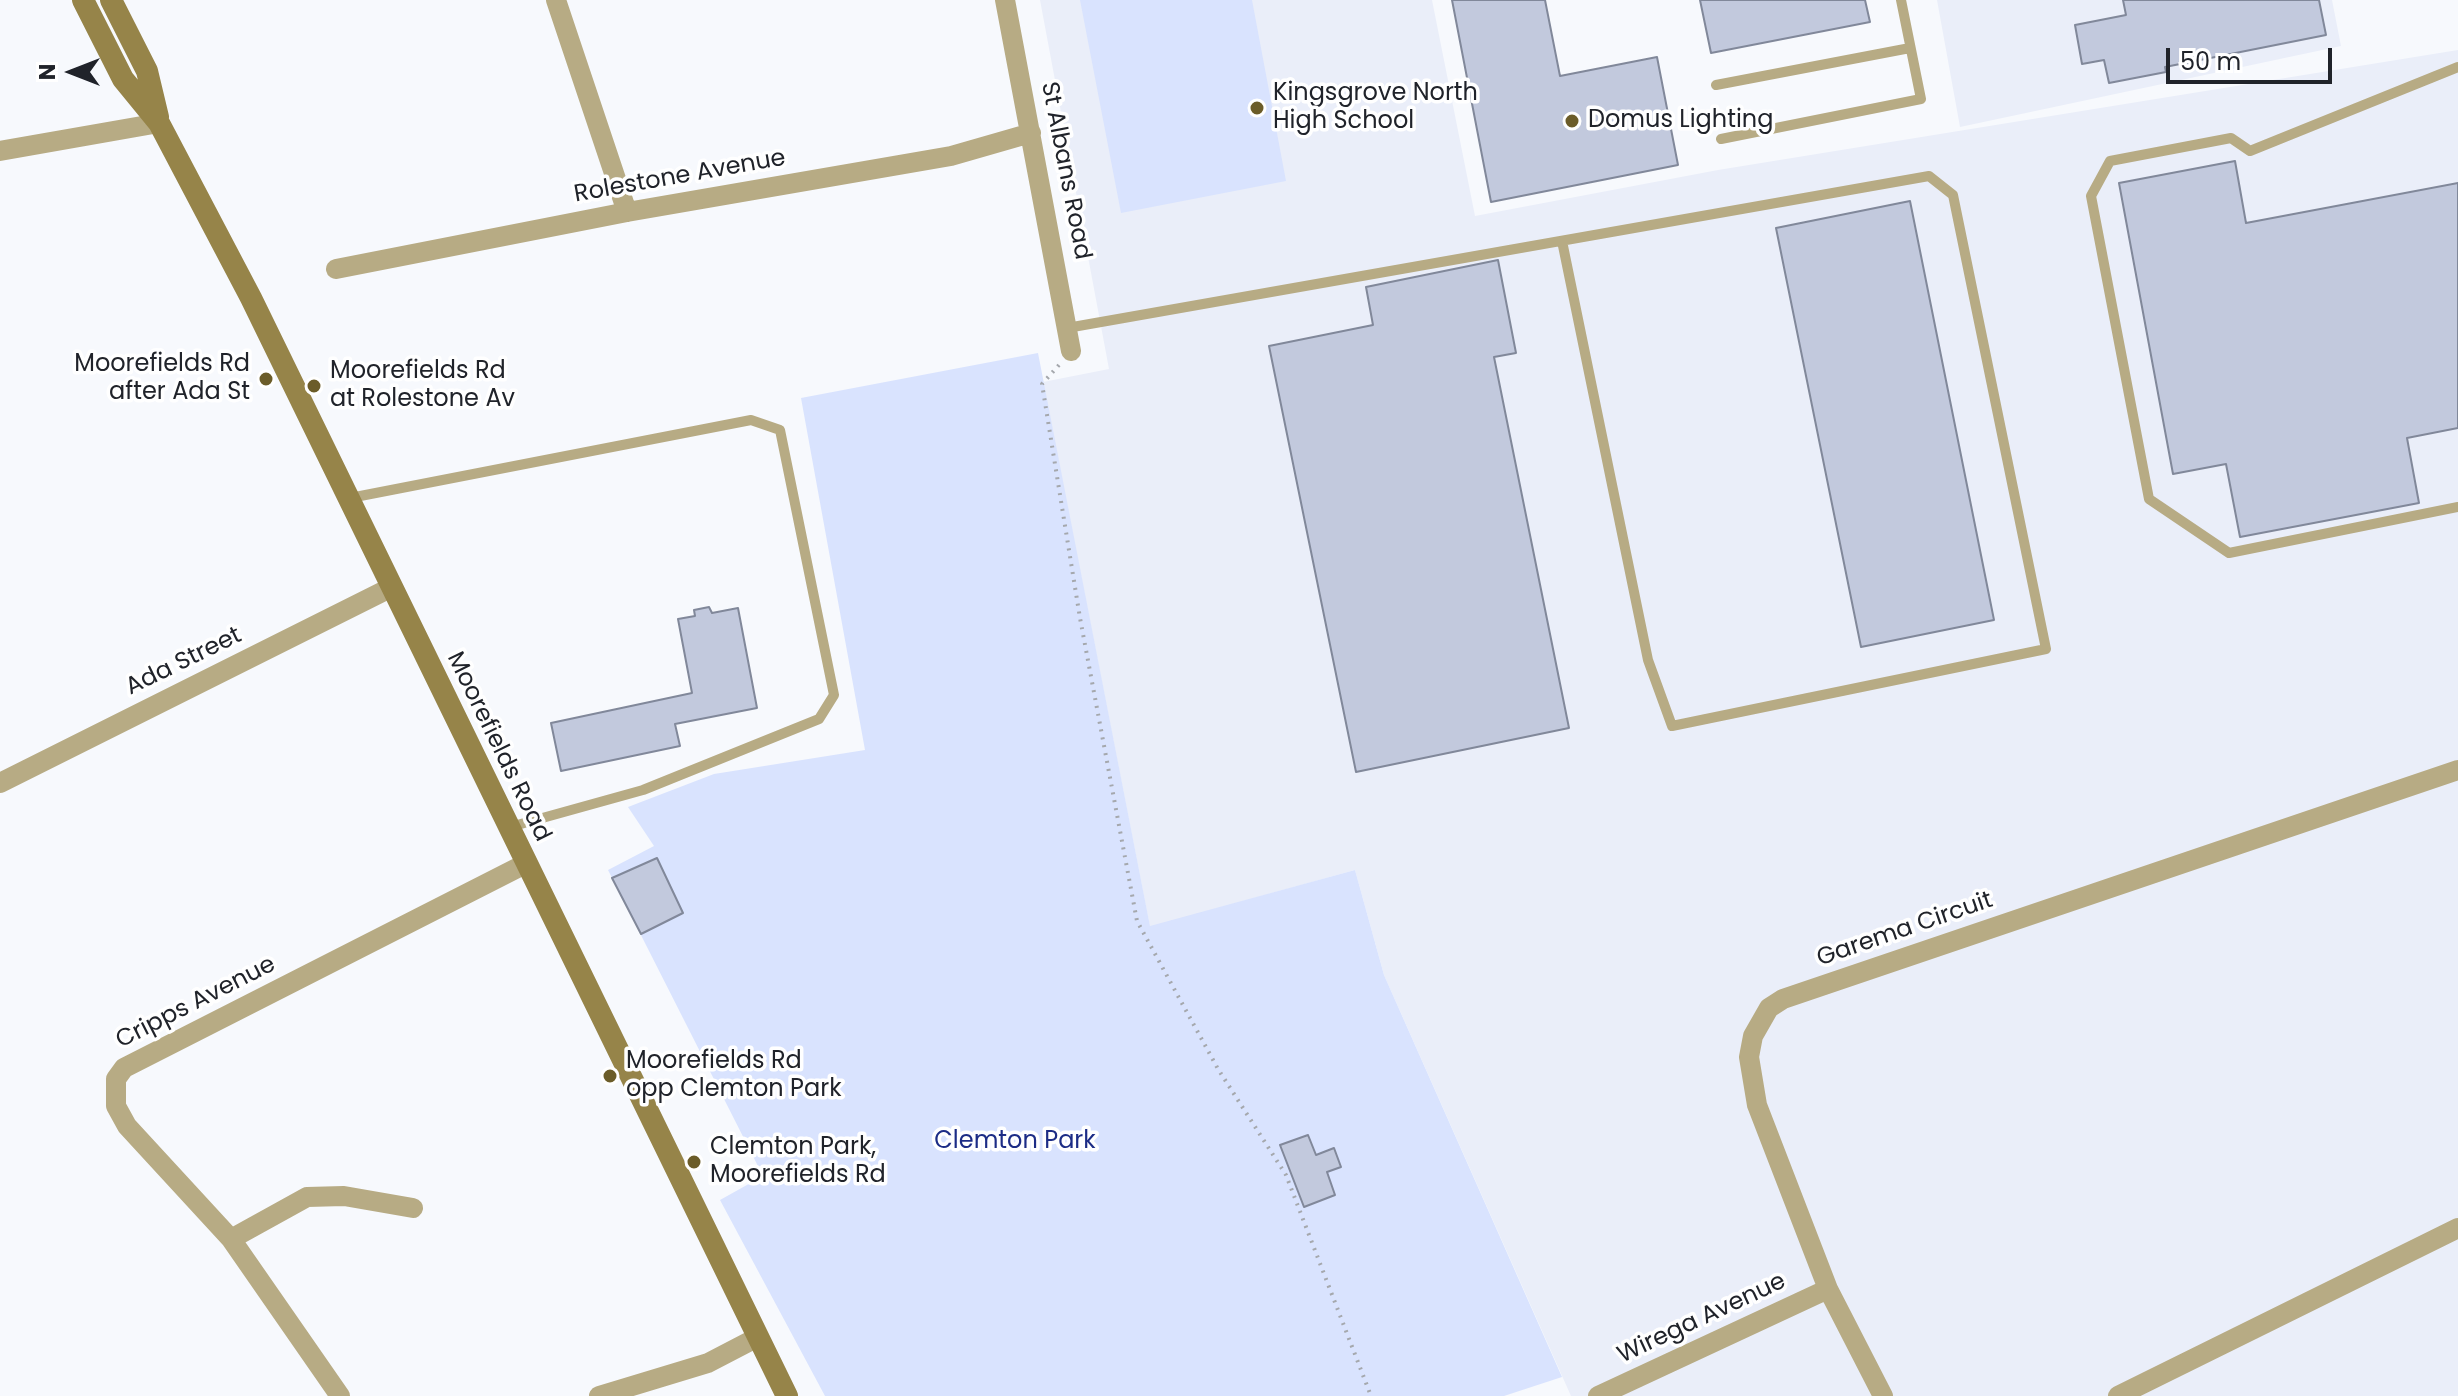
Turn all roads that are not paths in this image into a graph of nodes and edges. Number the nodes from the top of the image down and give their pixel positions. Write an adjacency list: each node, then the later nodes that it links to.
1 (83, 0): 9 (main road, Moorefields Road)
2 (111, 0): 9 (main road, Moorefields Road)
3 (556, 0): 13 (street)
4 (1005, 0): 10 (street, St Albans Road)
5 (1901, 0): 6 (lane)
6 (1910, 48): 8 (lane); 11 (lane)
7 (2458, 67): 19 (lane)
8 (1716, 85)
9 (159, 123): 12 (street); 18 (main road, Moorefields Road)
10 (1031, 133): 13 (street, Rolestone Avenue); 16 (street, St Albans Road)
11 (1721, 139)
12 (0, 151)
13 (627, 212): 15 (street, Rolestone Avenue)
14 (1562, 241): 14 (lane); 16 (lane)
15 (336, 269)
16 (1067, 328): 17 (street, St Albans Road)
17 (1071, 351)
18 (346, 498): 20 (main road, Moorefields Road); 23 (lane)
19 (2458, 507)
20 (390, 588): 22 (street, Ada Street); 23 (main road, Moorefields Road)
21 (2458, 770): 28 (street, Garema Circuit)
22 (0, 783)
23 (510, 827): 24 (main road, Moorefields Road)
24 (527, 863): 27 (street, Cripps Avenue); 29 (main road, Moorefields Road)
25 (413, 1208): 27 (street)
26 (2458, 1228): 35 (street)
27 (231, 1239): 30 (street, Cripps Avenue)
28 (1828, 1289): 33 (street, Wirega Avenue); 34 (street, Garema Circuit)
29 (758, 1337): 31 (street); 32 (main road, Moorefields Road)
30 (340, 1396)
31 (599, 1396)
32 (787, 1396)
33 (1598, 1396)
34 (1883, 1396)
35 (2118, 1396)

